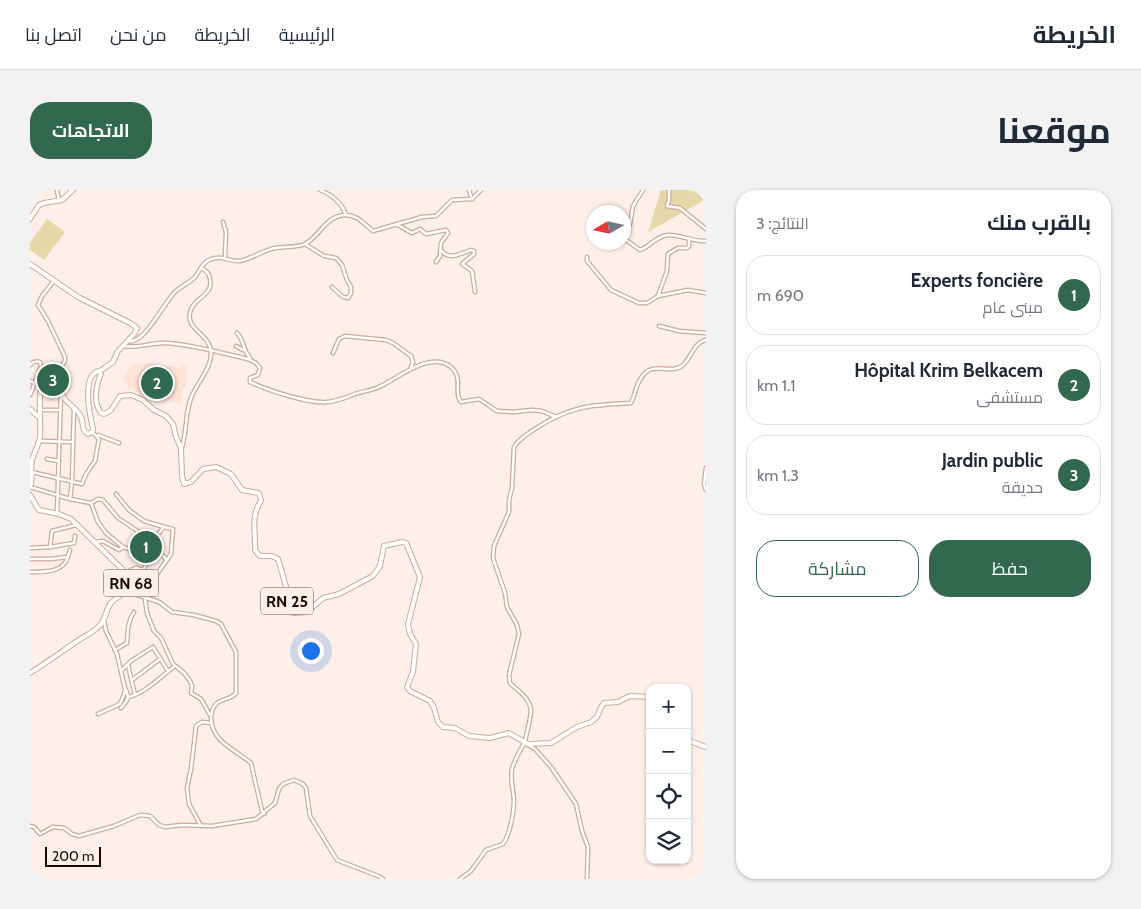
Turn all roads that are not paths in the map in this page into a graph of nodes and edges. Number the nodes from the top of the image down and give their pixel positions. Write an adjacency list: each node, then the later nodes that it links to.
1 (57, 190): 9 (street)
2 (320, 190): 10 (street)
3 (469, 190): 8 (street)
4 (481, 190): 8 (street)
5 (643, 190): 15 (street)
6 (669, 190): 14 (street)
7 (73, 191): 9 (main road)
8 (472, 199): 13 (street)
9 (60, 201): 11 (main road)
10 (346, 215): 13 (street); 17 (street)
11 (30, 219)
12 (223, 222): 19 (street)
13 (396, 224): 18 (street)
14 (706, 229)
15 (689, 239): 16 (street); 28 (street)
16 (706, 241)
17 (305, 244): 19 (street); 25 (street)
18 (441, 250): 21 (street); 26 (street)
19 (225, 257): 23 (street)
20 (587, 257): 28 (street)
21 (436, 262)
22 (30, 264): 24 (main road)
23 (201, 268): 33 (street); 36 (street)
24 (54, 280): 33 (main road); 41 (street)
25 (332, 287)
26 (475, 292)
27 (706, 293): 28 (street)
28 (658, 296)
29 (659, 326): 31 (street)
30 (237, 333): 37 (street)
31 (706, 333)
32 (706, 340): 52 (street)
33 (128, 341): 34 (main road)
34 (122, 346): 36 (street); 43 (main road)
35 (236, 346): 37 (street)
36 (211, 350): 39 (street); 59 (street)
37 (243, 350): 39 (street)
38 (333, 353): 42 (street)
39 (248, 359): 42 (street)
40 (30, 365): 45 (street)
41 (60, 369): 46 (main road); 50 (main road)
42 (410, 369): 52 (street)
43 (100, 371): 54 (main road); 59 (main road, RN 25)
44 (30, 381): 45 (street)
45 (35, 383): 47 (street)
46 (61, 392): 48 (main road); 51 (street)
47 (30, 395)
48 (74, 408): 54 (main road); 57 (street)
49 (30, 409): 53 (main road)
50 (40, 410): 51 (street); 53 (main road)
51 (60, 410): 56 (street)
52 (556, 417): 110 (street)
53 (40, 418): 55 (main road)
54 (94, 433): 58 (street); 65 (street)
55 (39, 441): 56 (street); 63 (main road)
56 (59, 442): 57 (street); 61 (street)
57 (72, 442): 65 (street)
58 (120, 443)
59 (181, 448): 110 (main road, RN 25)
60 (48, 459): 61 (street)
61 (59, 461): 64 (street)
62 (706, 468): 67 (street)
63 (31, 472): 64 (street); 66 (main road)
64 (59, 479): 65 (street); 70 (street)
65 (72, 482): 71 (street)
66 (30, 487): 70 (street)
67 (706, 490)
68 (116, 494): 75 (street)
69 (30, 495): 73 (main road, RN 68)
70 (58, 496): 71 (street); 73 (street)
71 (70, 499): 72 (street)
72 (91, 504): 75 (street); 78 (street)
73 (57, 514): 74 (main road, RN 68)
74 (77, 525): 77 (main road, RN 68); 80 (street)
75 (164, 527): 85 (street)
76 (75, 536): 80 (street)
77 (95, 542): 78 (street); 88 (main road, RN 68)
78 (123, 546): 86 (street)
79 (30, 548): 80 (street)
80 (50, 548)
81 (156, 548): 85 (street)
82 (70, 550): 83 (street)
83 (68, 556): 84 (street); 87 (street)
84 (30, 559)
85 (167, 560): 86 (street)
86 (143, 570): 88 (street)
87 (30, 572)
88 (126, 572): 89 (main road, RN 68)
89 (128, 592): 90 (street); 92 (main road, RN 68)
90 (145, 598): 96 (street); 107 (street)
91 (134, 612): 93 (street)
92 (104, 620): 93 (street); 99 (main road, RN 68)
93 (115, 650): 97 (street)
94 (160, 659): 95 (street); 98 (street); 100 (street)
95 (128, 665): 97 (street); 100 (street)
96 (175, 666): 98 (street); 107 (street)
97 (121, 671): 101 (street)
98 (168, 671): 102 (street)
99 (30, 673)
100 (132, 680): 102 (street)
101 (125, 689): 103 (street); 106 (street)
102 (135, 695): 103 (street)
103 (128, 697): 105 (street)
104 (646, 697): 110 (main road, RN 25)
105 (122, 708)
106 (98, 714)
107 (211, 717): 108 (street)
108 (212, 723): 112 (street); 114 (street)
109 (691, 741): 111 (main road)
110 (525, 743): 116 (street); 117 (street)
111 (704, 746)
112 (264, 814): 114 (street); 115 (street)
113 (30, 826): 114 (street)
114 (201, 826)
115 (383, 879)
116 (460, 879)
117 (587, 879)

